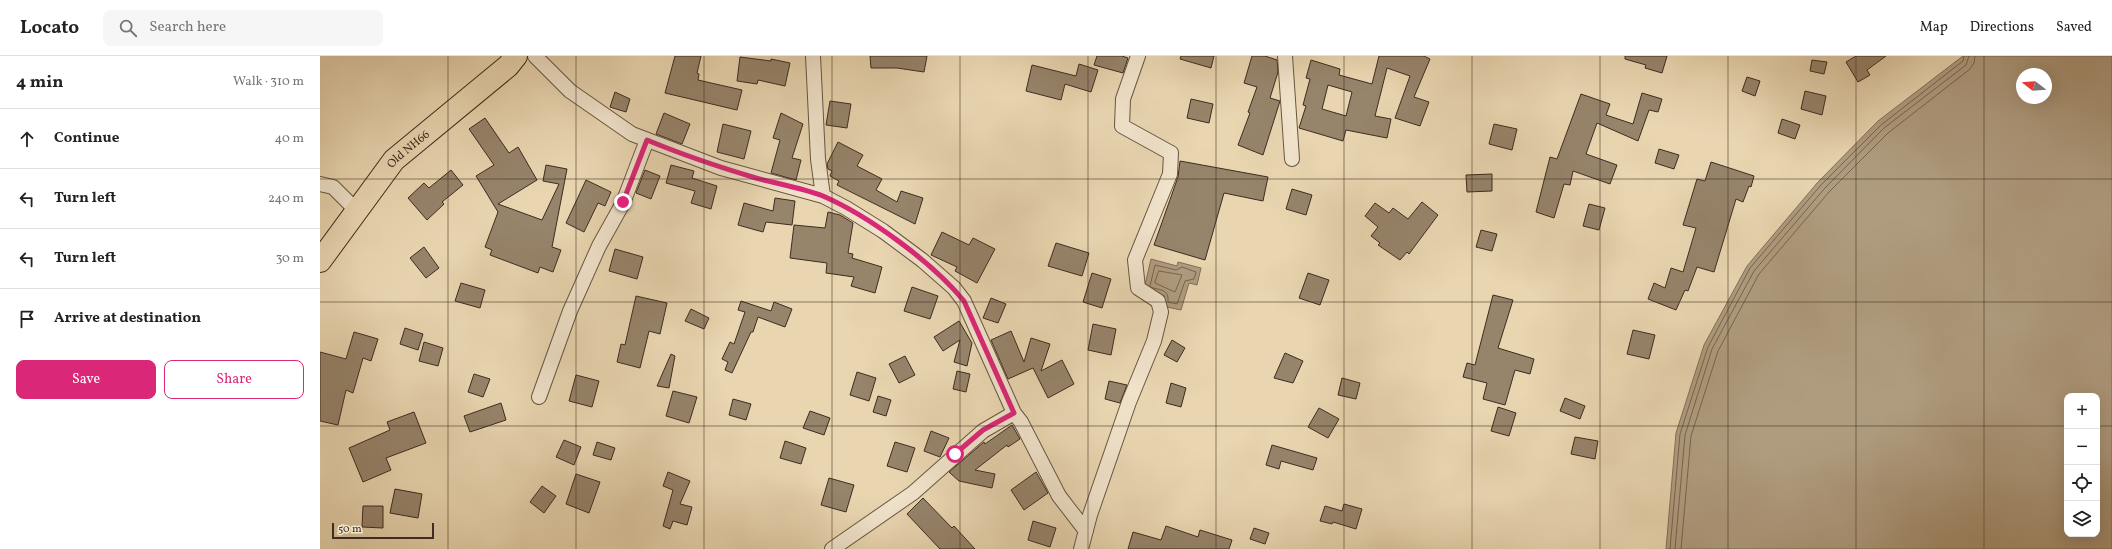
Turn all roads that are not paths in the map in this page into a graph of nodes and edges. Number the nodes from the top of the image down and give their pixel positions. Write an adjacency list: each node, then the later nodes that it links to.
1 (516, 56): 10 (main road, Old NH66)
2 (535, 56): 6 (street)
3 (813, 56): 9 (street)
4 (1138, 56): 14 (street)
5 (1285, 56): 7 (street)
6 (647, 140): 9 (street); 12 (street)
7 (1292, 158)
8 (320, 184): 10 (street)
9 (823, 196): 13 (street)
10 (356, 210): 11 (main road, Old NH66)
11 (320, 261)
12 (539, 397)
13 (1014, 413): 14 (street); 15 (street)
14 (1086, 531): 16 (street)
15 (832, 549)
16 (1081, 549)

